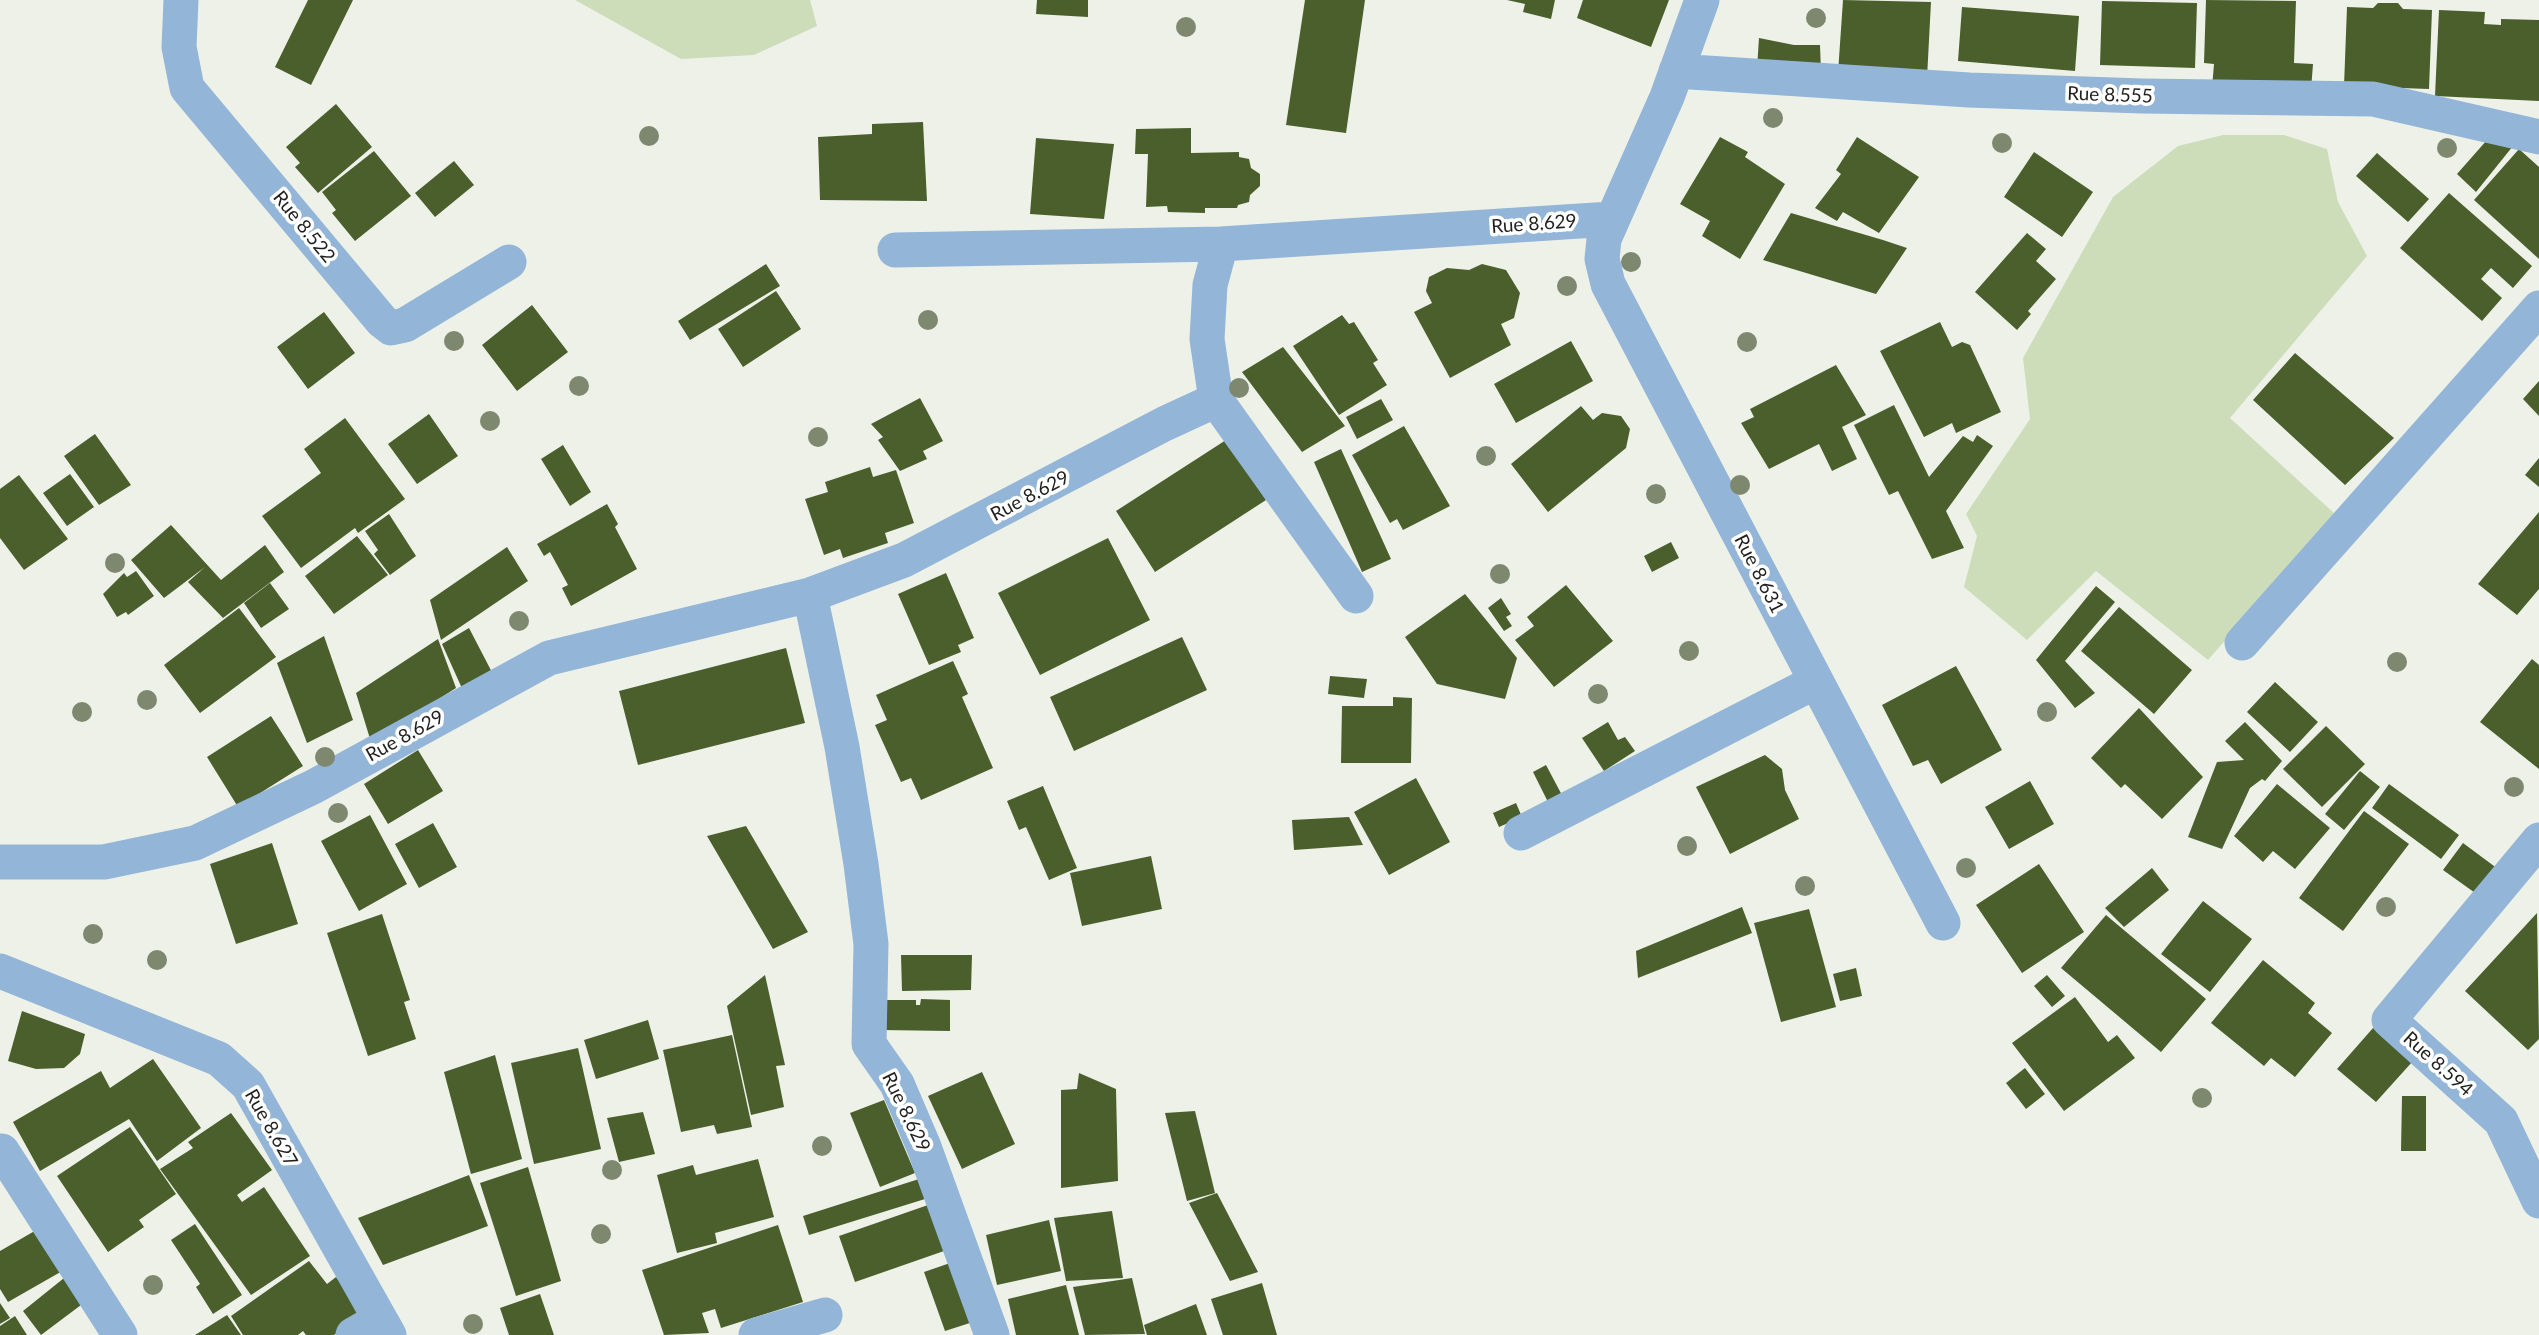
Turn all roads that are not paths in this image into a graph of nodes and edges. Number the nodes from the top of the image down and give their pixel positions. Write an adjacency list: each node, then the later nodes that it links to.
1 (181, 0): 8 (street, Rue 8.522)
2 (1702, 0): 3 (street)
3 (1676, 71): 4 (street, Rue 8.555); 5 (street)
4 (2539, 137)
5 (1611, 219): 6 (street, Rue 8.629); 14 (street, Rue 8.631)
6 (1221, 244): 7 (street, Rue 8.629); 10 (street)
7 (895, 250)
8 (509, 262)
9 (2539, 308): 13 (street)
10 (1216, 400): 11 (street, Rue 8.629); 12 (street)
11 (810, 595): 17 (street, Rue 8.629); 26 (street, Rue 8.629)
12 (1356, 596)
13 (2242, 643)
14 (1815, 682): 15 (street); 18 (street, Rue 8.631)
15 (1521, 833)
16 (2539, 840): 21 (street, Rue 8.594)
17 (0, 862)
18 (1943, 923)
19 (0, 971): 23 (street, Rue 8.627)
20 (2, 1151): 24 (street)
21 (2539, 1201)
22 (825, 1315): 25 (street)
23 (374, 1330)
24 (120, 1335)
25 (757, 1335)
26 (992, 1335)

